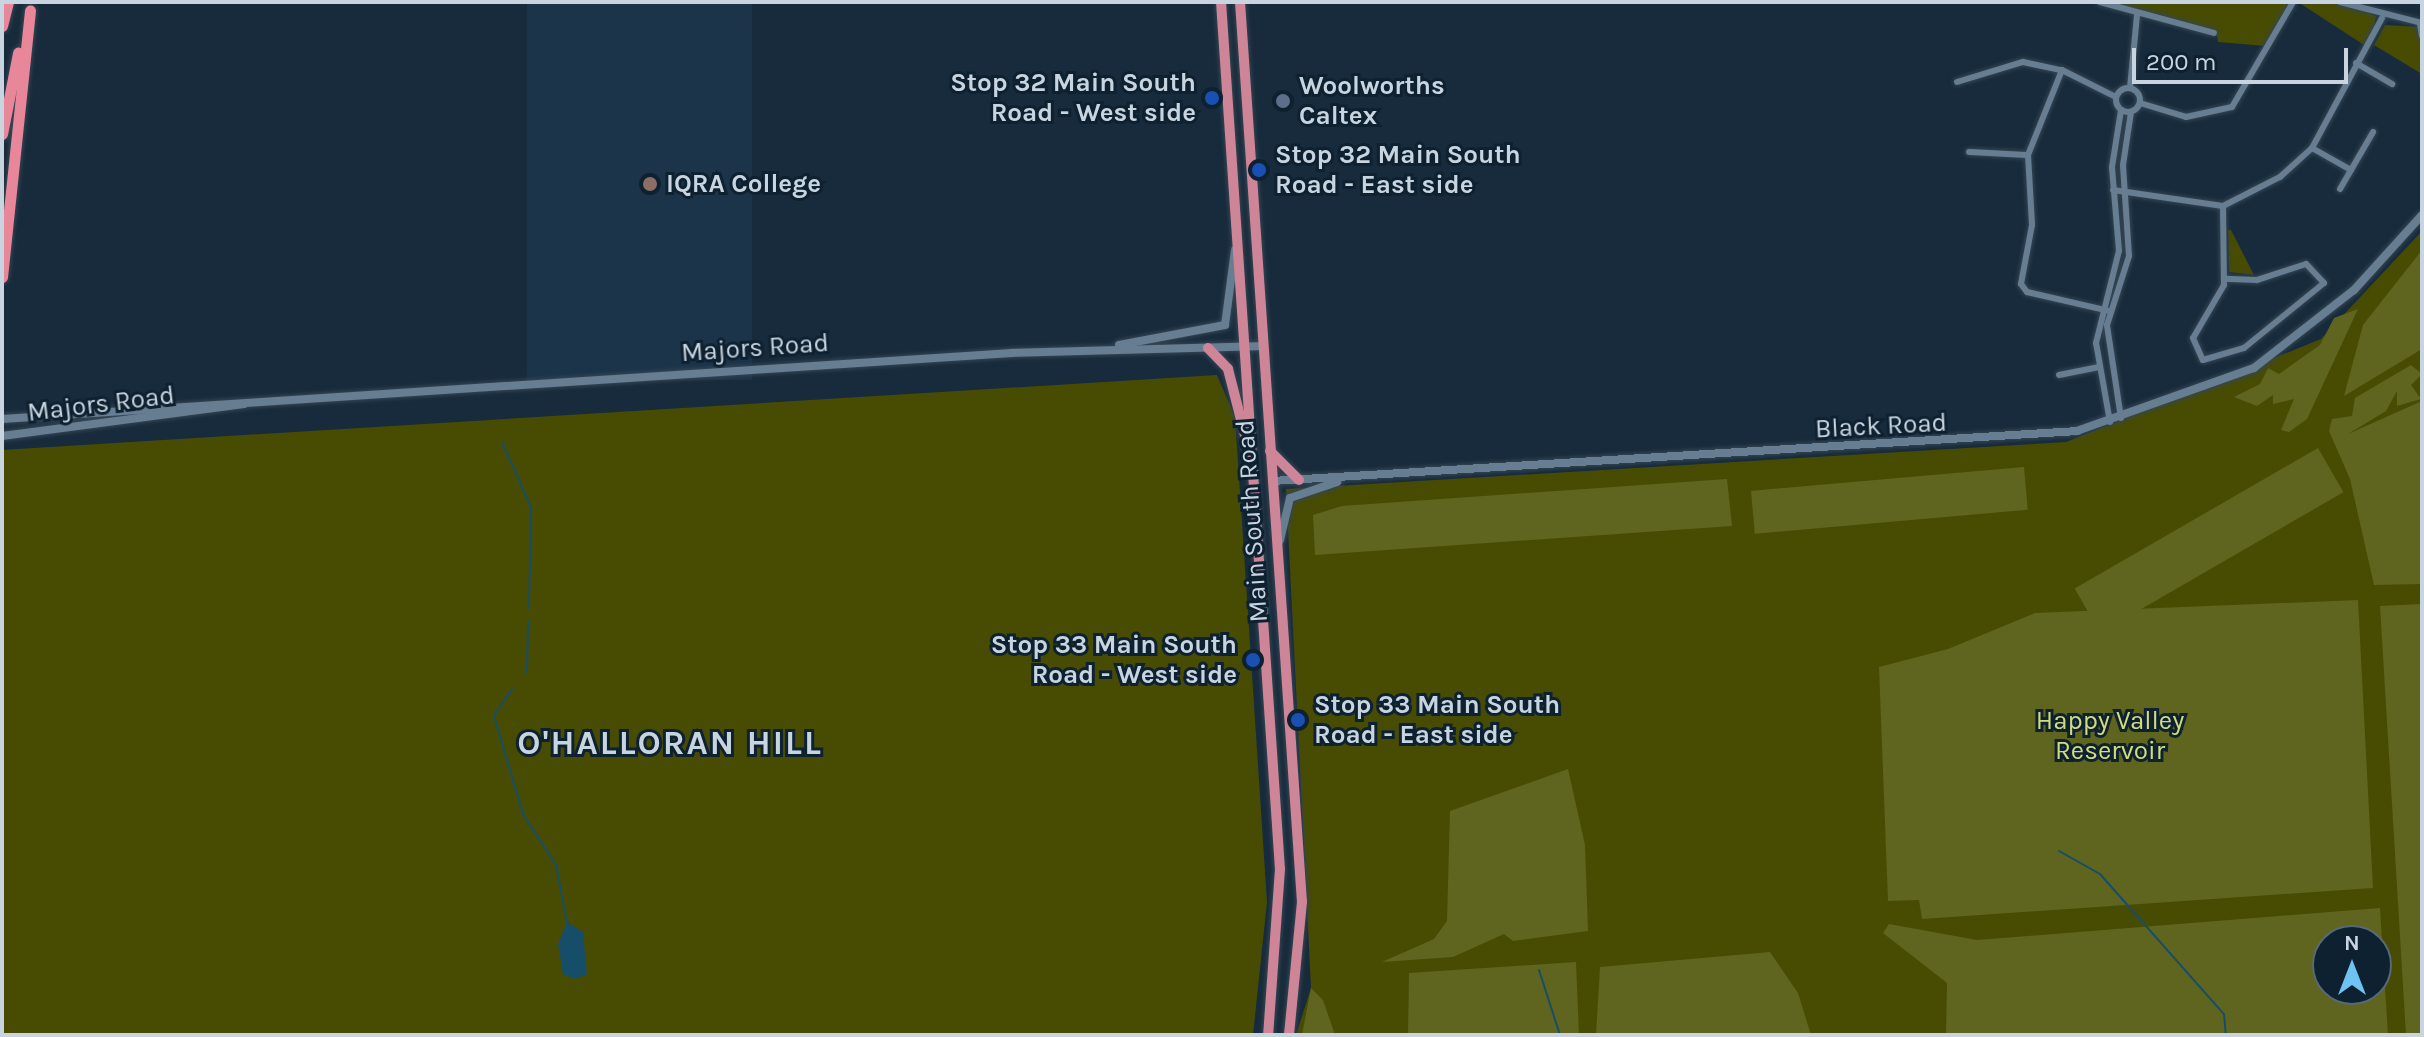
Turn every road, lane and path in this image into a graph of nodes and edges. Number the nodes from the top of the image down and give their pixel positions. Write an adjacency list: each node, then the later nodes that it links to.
1 (8, 2): 11 (highway)
2 (1221, 2): 34 (highway, Main South Road)
3 (1240, 2): 39 (highway, Main South Road)
4 (2100, 2): 8 (street)
5 (2293, 2): 20 (street)
6 (2344, 3): 9 (street)
7 (31, 6): 24 (highway); 35 (highway)
8 (2137, 15): 12 (street); 18 (street)
9 (2382, 18): 10 (street); 14 (street)
10 (2421, 23): 13 (street)
11 (2, 26)
12 (2214, 33)
13 (2422, 36)
14 (2356, 63): 17 (street); 25 (street)
15 (2062, 70): 16 (street); 19 (street); 27 (street)
16 (1957, 82)
17 (2392, 84)
18 (2130, 88): 19 (street); 20 (street)
19 (2116, 97): 21 (street)
20 (2140, 103): 22 (street)
21 (2121, 110): 22 (street); 31 (street)
22 (2131, 112): 29 (street)
23 (2373, 132): 28 (street)
24 (2, 134)
25 (2312, 148): 28 (street); 32 (street)
26 (1969, 152): 27 (street)
27 (2028, 155): 37 (street)
28 (2351, 170): 30 (street)
29 (2125, 189): 31 (street); 32 (street); 38 (street)
30 (2340, 189)
31 (2113, 190): 37 (street)
32 (2223, 206): 36 (street)
33 (2422, 215): 47 (main road, Black Road)
34 (1237, 239): 40 (highway, Main South Road); 42 (main road)
35 (2, 277)
36 (2224, 279): 36 (street)
37 (2100, 307): 38 (street); 43 (street)
38 (2109, 311): 47 (street)
39 (1261, 346): 40 (main road, Majors Road); 50 (highway, Main South Road)
40 (1244, 347): 41 (main road, Majors Road); 51 (highway, Main South Road)
41 (1208, 348): 42 (main road, Majors Road); 51 (highway)
42 (1099, 350): 45 (main road, Majors Road)
43 (2099, 367): 44 (street); 48 (street)
44 (2059, 375)
45 (252, 402): 46 (main road, Majors Road); 49 (main road, Majors Road)
46 (2, 419)
47 (2121, 419): 48 (main road, Black Road)
48 (2110, 422): 52 (main road, Black Road)
49 (2, 436)
50 (1269, 449): 53 (highway); 54 (highway, Main South Road)
51 (1251, 456): 55 (highway, Main South Road)
52 (1349, 478): 53 (main road, Black Road); 56 (main road)
53 (1299, 480): 54 (main road, Black Road)
54 (1272, 481): 55 (highway); 56 (highway, Main South Road)
55 (1253, 483): 58 (highway, Main South Road)
56 (1277, 557): 57 (highway, Main South Road)
57 (1297, 996): 59 (highway, Main South Road); 60 (highway)
58 (1268, 1035)
59 (1289, 1035)
60 (1296, 1035)

